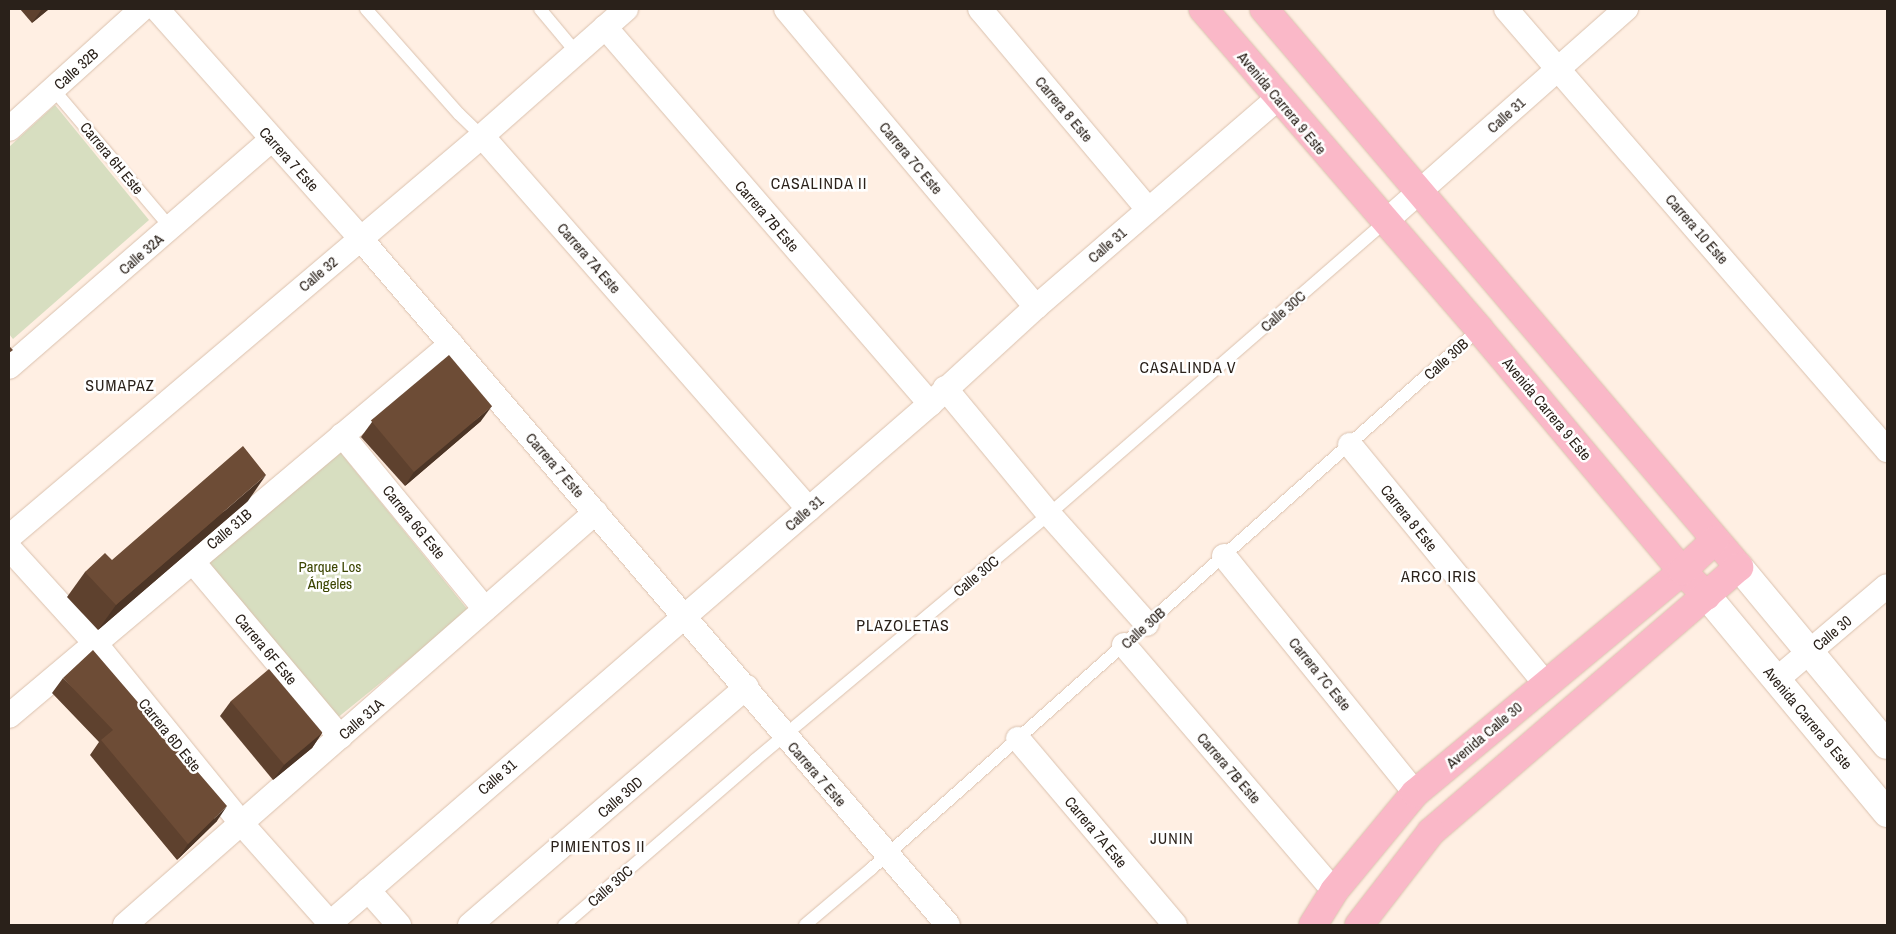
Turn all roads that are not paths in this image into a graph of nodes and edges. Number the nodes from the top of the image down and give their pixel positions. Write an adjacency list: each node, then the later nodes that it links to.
1 (142, 9): 15 (street, Calle 32B)
2 (157, 9): 19 (street, Carrera 7 Este)
3 (366, 9): 18 (lane, Carrera 7A Este)
4 (540, 9): 13 (lane)
5 (626, 9): 12 (street, Calle 32)
6 (786, 9): 25 (street, Carrera 7C Este)
7 (980, 9): 21 (street, Carrera 8 Este)
8 (1203, 9): 16 (main road, Avenida Carrera 9 Este)
9 (1264, 9): 20 (main road)
10 (1506, 9): 14 (street, Carrera 10 Este)
11 (1625, 9): 14 (street, Calle 31)
12 (605, 27): 13 (street, Calle 32); 29 (street, Carrera 7B Este)
13 (576, 52): 18 (street, Calle 32)
14 (1558, 69): 20 (street, Calle 31); 32 (street, Carrera 10 Este)
15 (53, 89): 17 (street, Calle 32B); 23 (lane, Carrera 6H Este)
16 (1278, 98): 21 (street, Calle 31); 22 (main road, Avenida Carrera 9 Este)
17 (9, 128)
18 (482, 136): 24 (street, Calle 32); 33 (street, Carrera 7A Este)
19 (272, 140): 23 (street, Calle 32A); 24 (street, Carrera 7 Este)
20 (1421, 191): 22 (street, Calle 31); 37 (main road)
21 (1148, 210): 25 (street, Calle 31)
22 (1385, 222): 26 (main road, Avenida Carrera 9 Este); 35 (lane, Calle 30C)
23 (171, 228): 28 (street, Calle 32A)
24 (360, 238): 27 (street, Carrera 7 Este); 36 (street, Calle 32)
25 (1036, 307): 29 (street, Calle 31)
26 (1479, 329): 31 (lane, Calle 30B); 42 (main road, Avenida Carrera 9 Este)
27 (451, 344): 30 (street, Calle 31B); 34 (street, Carrera 7 Este)
28 (11, 361)
29 (938, 396): 33 (street, Calle 31); 35 (street, Carrera 7B Este)
30 (342, 435): 40 (street, Calle 31B); 45 (street, Carrera 6G Este)
31 (1350, 445): 39 (lane, Calle 30B); 52 (street, Carrera 8 Este)
32 (1887, 450)
33 (809, 509): 46 (street, Calle 31)
34 (596, 512): 45 (street, Calle 31A); 46 (street, Carrera 7 Este)
35 (1049, 514): 47 (street, Carrera 7B Este); 55 (lane, Calle 30C)
36 (9, 537)
37 (1715, 540): 41 (main road); 42 (main road, Avenida Calle 30)
38 (9, 548): 48 (street, Carrera 6D Este)
39 (1224, 556): 47 (lane, Calle 30B); 59 (street, Carrera 7C Este)
40 (192, 560): 48 (street, Calle 31B); 56 (street, Carrera 6F Este)
41 (1738, 567): 44 (main road); 50 (main road)
42 (1682, 571): 44 (main road, Avenida Carrera 9 Este); 52 (main road, Avenida Calle 30)
43 (1887, 586): 50 (street, Calle 30)
44 (1707, 596): 51 (main road, Avenida Carrera 9 Este); 74 (main road)
45 (485, 610): 56 (street, Calle 31A)
46 (684, 616): 53 (street, Carrera 7 Este); 63 (street, Calle 31)
47 (1147, 624): 49 (lane, Calle 30B)
48 (95, 643): 54 (street, Calle 31B); 61 (street, Carrera 6D Este)
49 (1124, 645): 57 (lane, Calle 30B); 64 (street, Carrera 7B Este)
50 (1808, 653): 51 (street, Calle 30); 58 (main road)
51 (1776, 680): 60 (main road, Avenida Carrera 9 Este)
52 (1544, 683): 59 (main road, Avenida Calle 30)
53 (747, 687): 55 (street, Carrera 7 Este); 68 (street, Calle 30D)
54 (9, 716)
55 (785, 736): 62 (street, Carrera 7 Este); 69 (lane, Calle 30C)
56 (340, 737): 61 (street, Calle 31A)
57 (1018, 739): 62 (lane, Calle 30B); 72 (street, Carrera 7A Este)
58 (1887, 745)
59 (1415, 793): 64 (main road, Avenida Calle 30)
60 (1887, 813)
61 (242, 824): 65 (street, Carrera 6D Este); 66 (street, Calle 31A)
62 (888, 855): 70 (lane, Calle 30B); 71 (street, Carrera 7 Este)
63 (368, 890): 65 (street, Calle 31); 67 (street)
64 (1334, 891): 73 (main road, Avenida Calle 30)
65 (329, 924)
66 (125, 925)
67 (399, 925)
68 (470, 925)
69 (564, 925)
70 (805, 925)
71 (948, 925)
72 (1175, 925)
73 (1313, 925)
74 (1359, 925)

